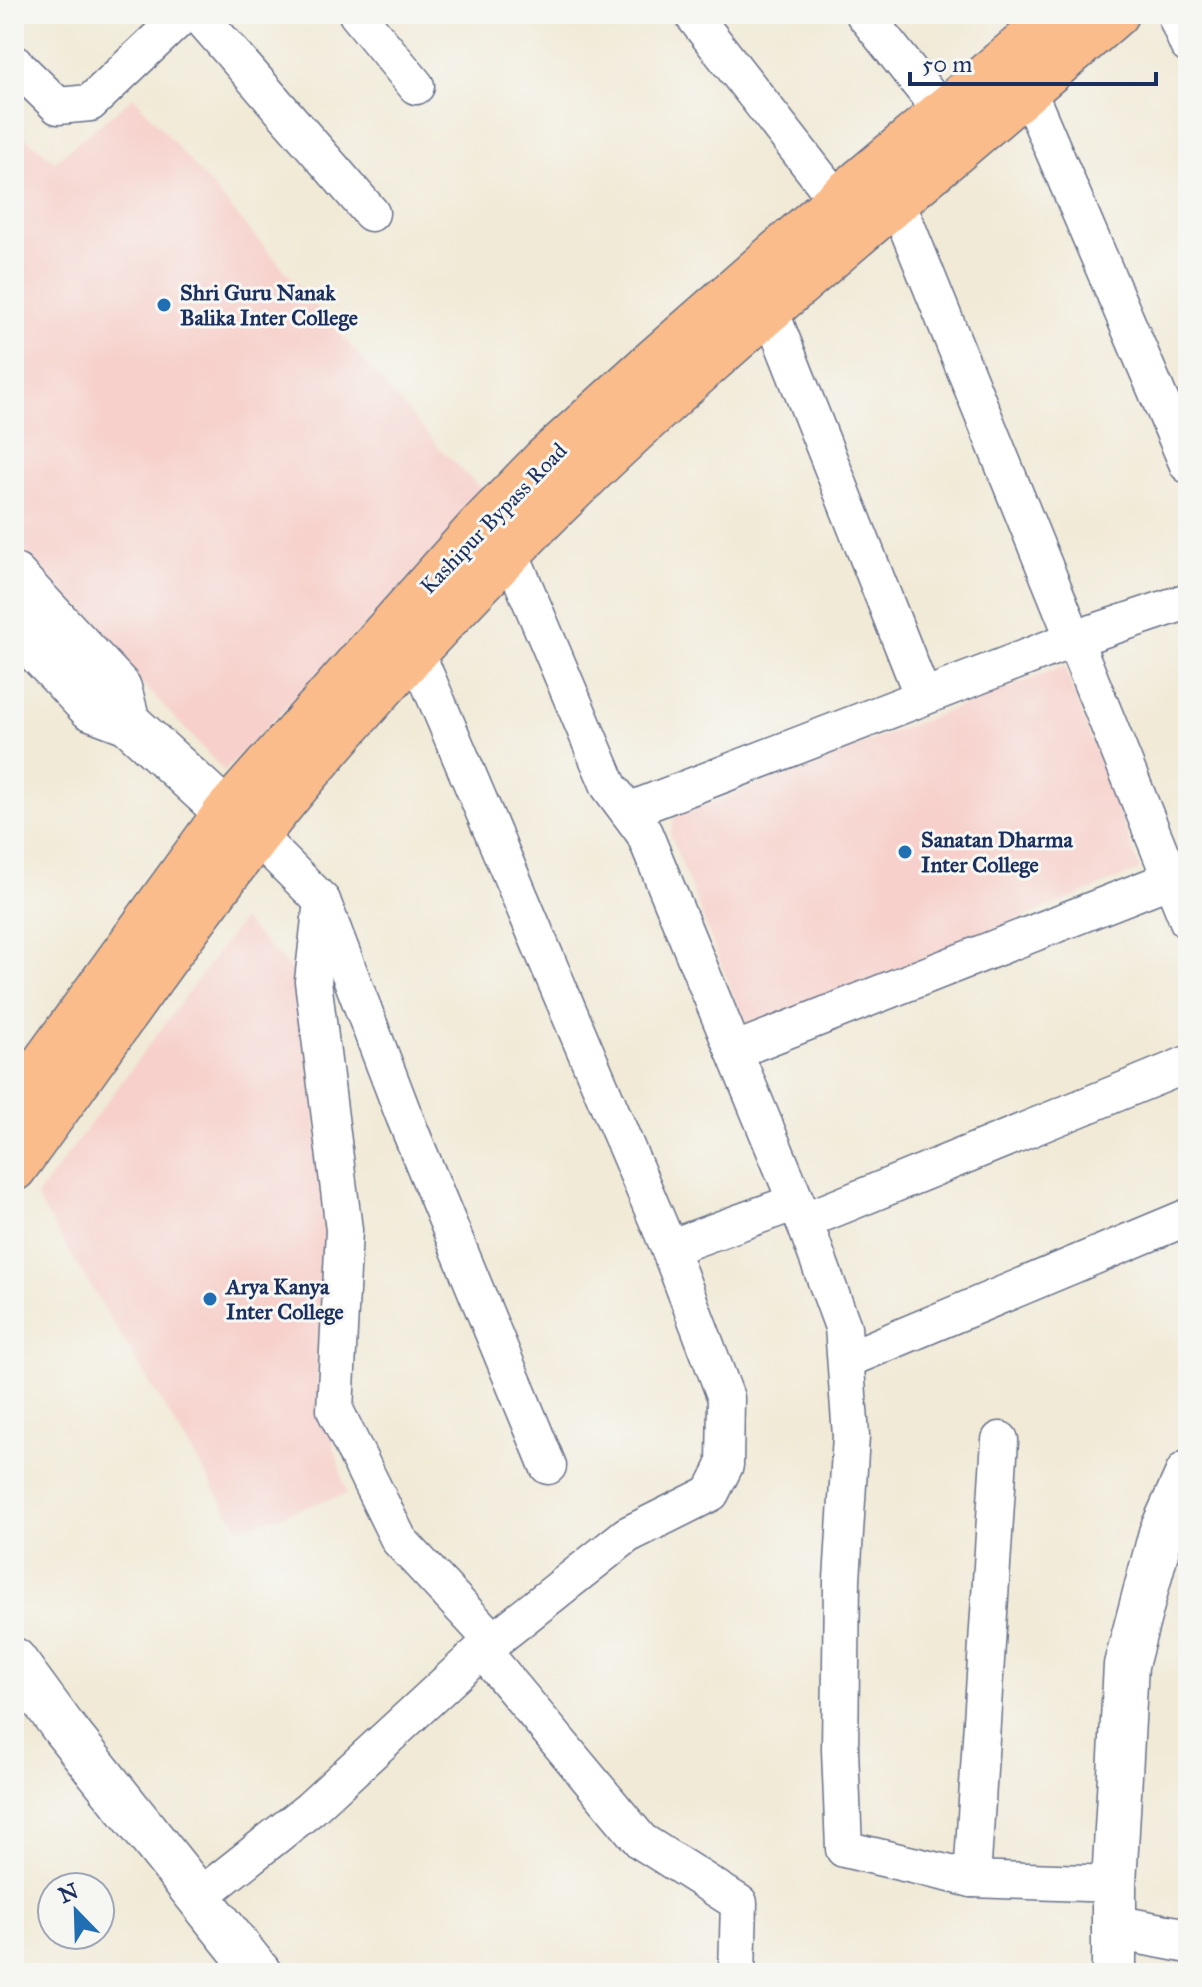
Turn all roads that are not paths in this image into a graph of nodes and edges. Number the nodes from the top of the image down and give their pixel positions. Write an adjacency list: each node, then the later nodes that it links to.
1 (184, 14): 10 (street)
2 (198, 14): 16 (street)
3 (357, 14): 12 (street)
4 (692, 14): 15 (street)
5 (864, 14): 13 (street)
6 (1059, 14): 11 (main road, Kashipur Bypass Road)
7 (1116, 14): 11 (main road)
8 (1175, 14): 9 (street)
9 (1188, 45)
10 (14, 63)
11 (1020, 72): 13 (main road, Kashipur Bypass Road); 14 (main road); 18 (street)
12 (416, 86)
13 (942, 112): 14 (main road, Kashipur Bypass Road)
14 (890, 182): 15 (main road, Kashipur Bypass Road); 17 (main road); 23 (street)
15 (837, 200): 28 (main road, Kashipur Bypass Road)
16 (371, 213)
17 (770, 310): 19 (main road); 25 (street)
18 (1188, 465)
19 (510, 552): 24 (main road); 27 (street)
20 (14, 576): 26 (street)
21 (1188, 601): 23 (street)
22 (14, 626): 26 (street)
23 (1074, 639): 25 (street); 29 (street)
24 (416, 652): 28 (main road); 38 (street)
25 (923, 697): 27 (street)
26 (128, 722): 28 (street)
27 (628, 811): 32 (street)
28 (242, 824): 30 (street); 34 (main road, Kashipur Bypass Road); 35 (main road)
29 (1171, 879): 31 (street); 32 (street)
30 (322, 901): 41 (street); 43 (street)
31 (1188, 921)
32 (734, 1051): 36 (street)
33 (1188, 1064): 36 (street)
34 (14, 1104)
35 (14, 1169)
36 (800, 1211): 38 (street); 39 (street)
37 (1188, 1217): 39 (street)
38 (669, 1248): 43 (street)
39 (846, 1360): 45 (street)
40 (1000, 1440): 45 (street)
41 (548, 1466)
42 (1188, 1473): 46 (street)
43 (488, 1645): 47 (street); 51 (street)
44 (14, 1660): 47 (street)
45 (972, 1879): 46 (street)
46 (1114, 1884): 48 (street)
47 (199, 1897): 50 (street)
48 (1114, 1927): 49 (street); 52 (street)
49 (1188, 1941)
50 (259, 1973)
51 (737, 1973)
52 (1114, 1973)

